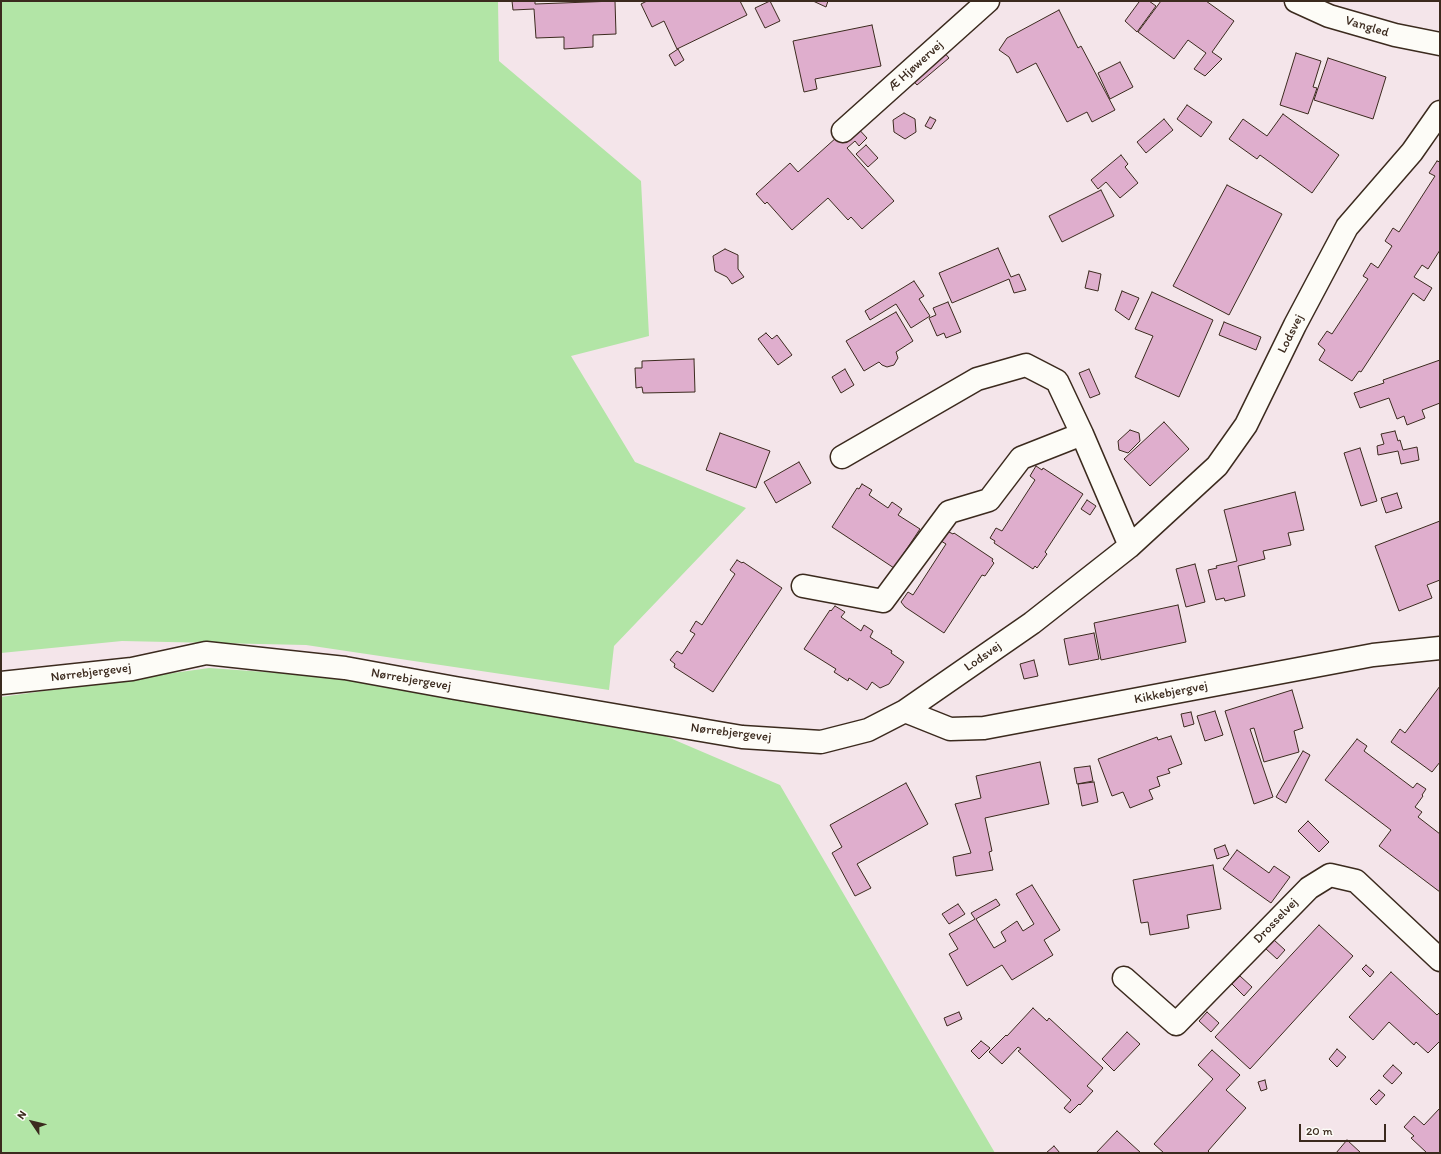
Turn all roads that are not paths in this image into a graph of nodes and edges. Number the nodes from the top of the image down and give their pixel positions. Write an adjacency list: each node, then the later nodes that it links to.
1 (988, 1): 5 (street, Æ Hjøwervej)
2 (1296, 1): 3 (street, Vangled)
3 (1440, 44)
4 (1440, 112): 8 (street, Lodsvej)
5 (844, 131)
6 (1082, 434): 7 (street); 8 (street); 9 (street)
7 (842, 457)
8 (1130, 546): 12 (street, Lodsvej)
9 (803, 586)
10 (1440, 648): 12 (street, Kikkebjergvej)
11 (1, 683): 13 (street, Nørrebjergevej)
12 (905, 711): 13 (street, Lodsvej)
13 (821, 742)
14 (1440, 960): 15 (street, Drosselvej)
15 (1124, 978)

